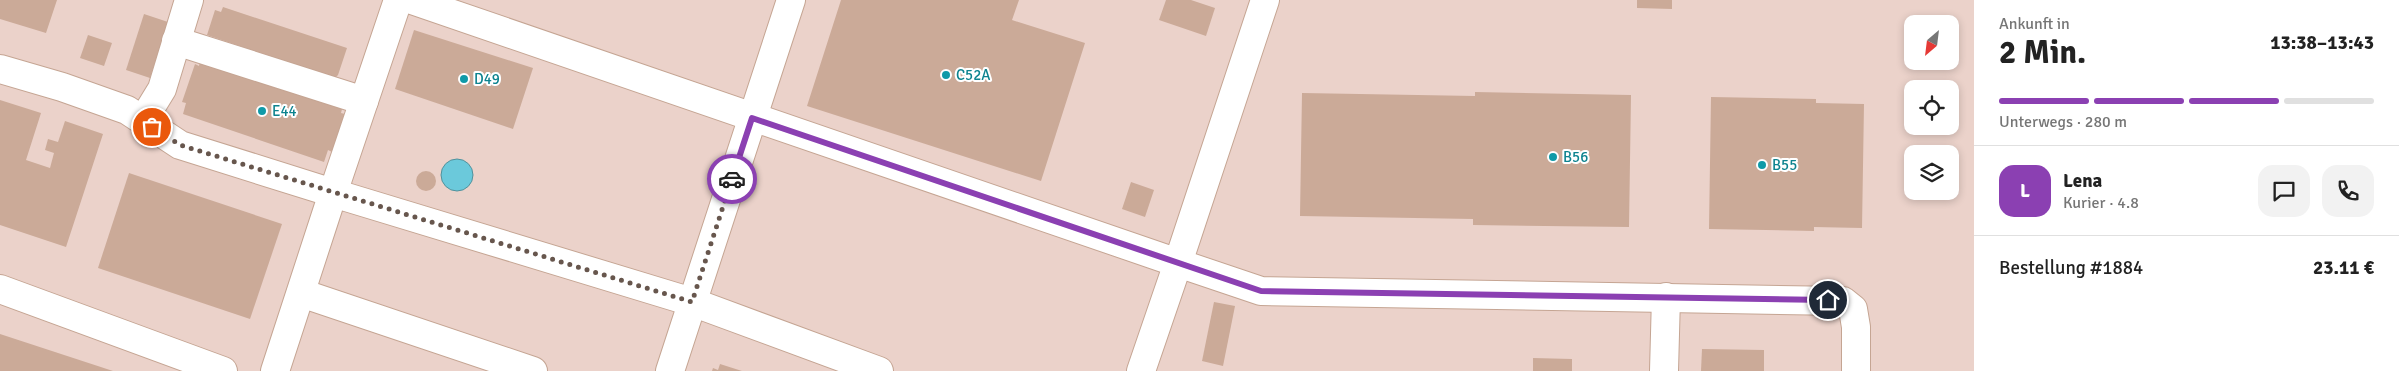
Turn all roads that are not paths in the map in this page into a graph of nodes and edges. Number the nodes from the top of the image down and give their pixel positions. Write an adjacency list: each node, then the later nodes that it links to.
1 (189, 0): 6 (lane)
2 (398, 0): 8 (lane)
3 (412, 0): 9 (lane)
4 (791, 0): 9 (lane)
5 (1265, 0): 12 (lane)
6 (176, 42): 8 (lane); 10 (lane)
7 (0, 69): 10 (lane)
8 (364, 101): 11 (lane)
9 (752, 118): 12 (lane); 16 (lane)
10 (143, 120): 11 (lane)
11 (333, 193): 14 (lane); 16 (lane)
12 (1178, 263): 15 (lane); 22 (lane)
13 (0, 289): 17 (lane)
14 (301, 292): 18 (lane); 19 (lane)
15 (1666, 297): 23 (lane); 24 (lane)
16 (692, 302): 20 (lane); 21 (lane)
17 (224, 371)
18 (275, 371)
19 (533, 371)
20 (670, 371)
21 (879, 371)
22 (1141, 371)
23 (1664, 371)
24 (1856, 371)

